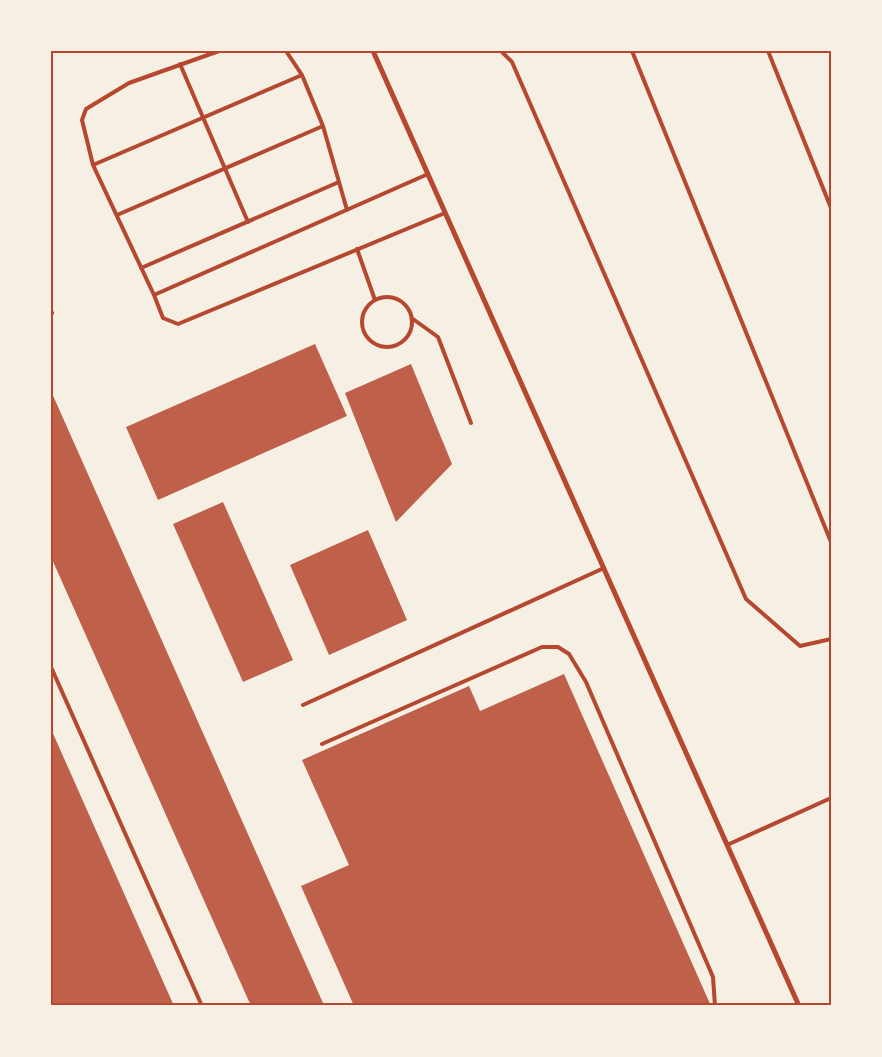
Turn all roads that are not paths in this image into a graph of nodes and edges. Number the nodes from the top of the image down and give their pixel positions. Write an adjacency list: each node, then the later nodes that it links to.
1 (219, 51): 7 (lane)
2 (286, 51): 8 (lane)
3 (501, 51): 28 (lane)
4 (632, 51): 26 (lane)
5 (768, 51): 15 (lane)
6 (375, 52): 13 (street)
7 (180, 64): 9 (lane); 11 (lane)
8 (302, 75): 9 (lane); 10 (lane)
9 (204, 118): 11 (lane); 12 (lane)
10 (322, 126): 12 (lane); 14 (lane)
11 (93, 165): 18 (lane)
12 (225, 168): 18 (lane); 19 (lane)
13 (428, 174): 16 (lane); 17 (street)
14 (339, 182): 16 (lane); 19 (lane)
15 (831, 208)
16 (347, 210): 22 (lane)
17 (445, 213): 20 (lane); 27 (street)
18 (116, 215): 21 (lane)
19 (248, 222): 21 (lane)
20 (357, 248): 22 (lane); 23 (lane)
21 (142, 268): 22 (lane)
22 (154, 295)
23 (375, 300): 24 (lane); 24 (lane)
24 (412, 319): 25 (lane)
25 (471, 423)
26 (831, 542)
27 (604, 568): 30 (lane); 33 (street)
28 (831, 639)
29 (51, 666): 34 (lane)
30 (303, 704)
31 (322, 744): 35 (lane)
32 (831, 798): 33 (lane)
33 (727, 845): 36 (street)
34 (202, 1006)
35 (715, 1006)
36 (799, 1006)

